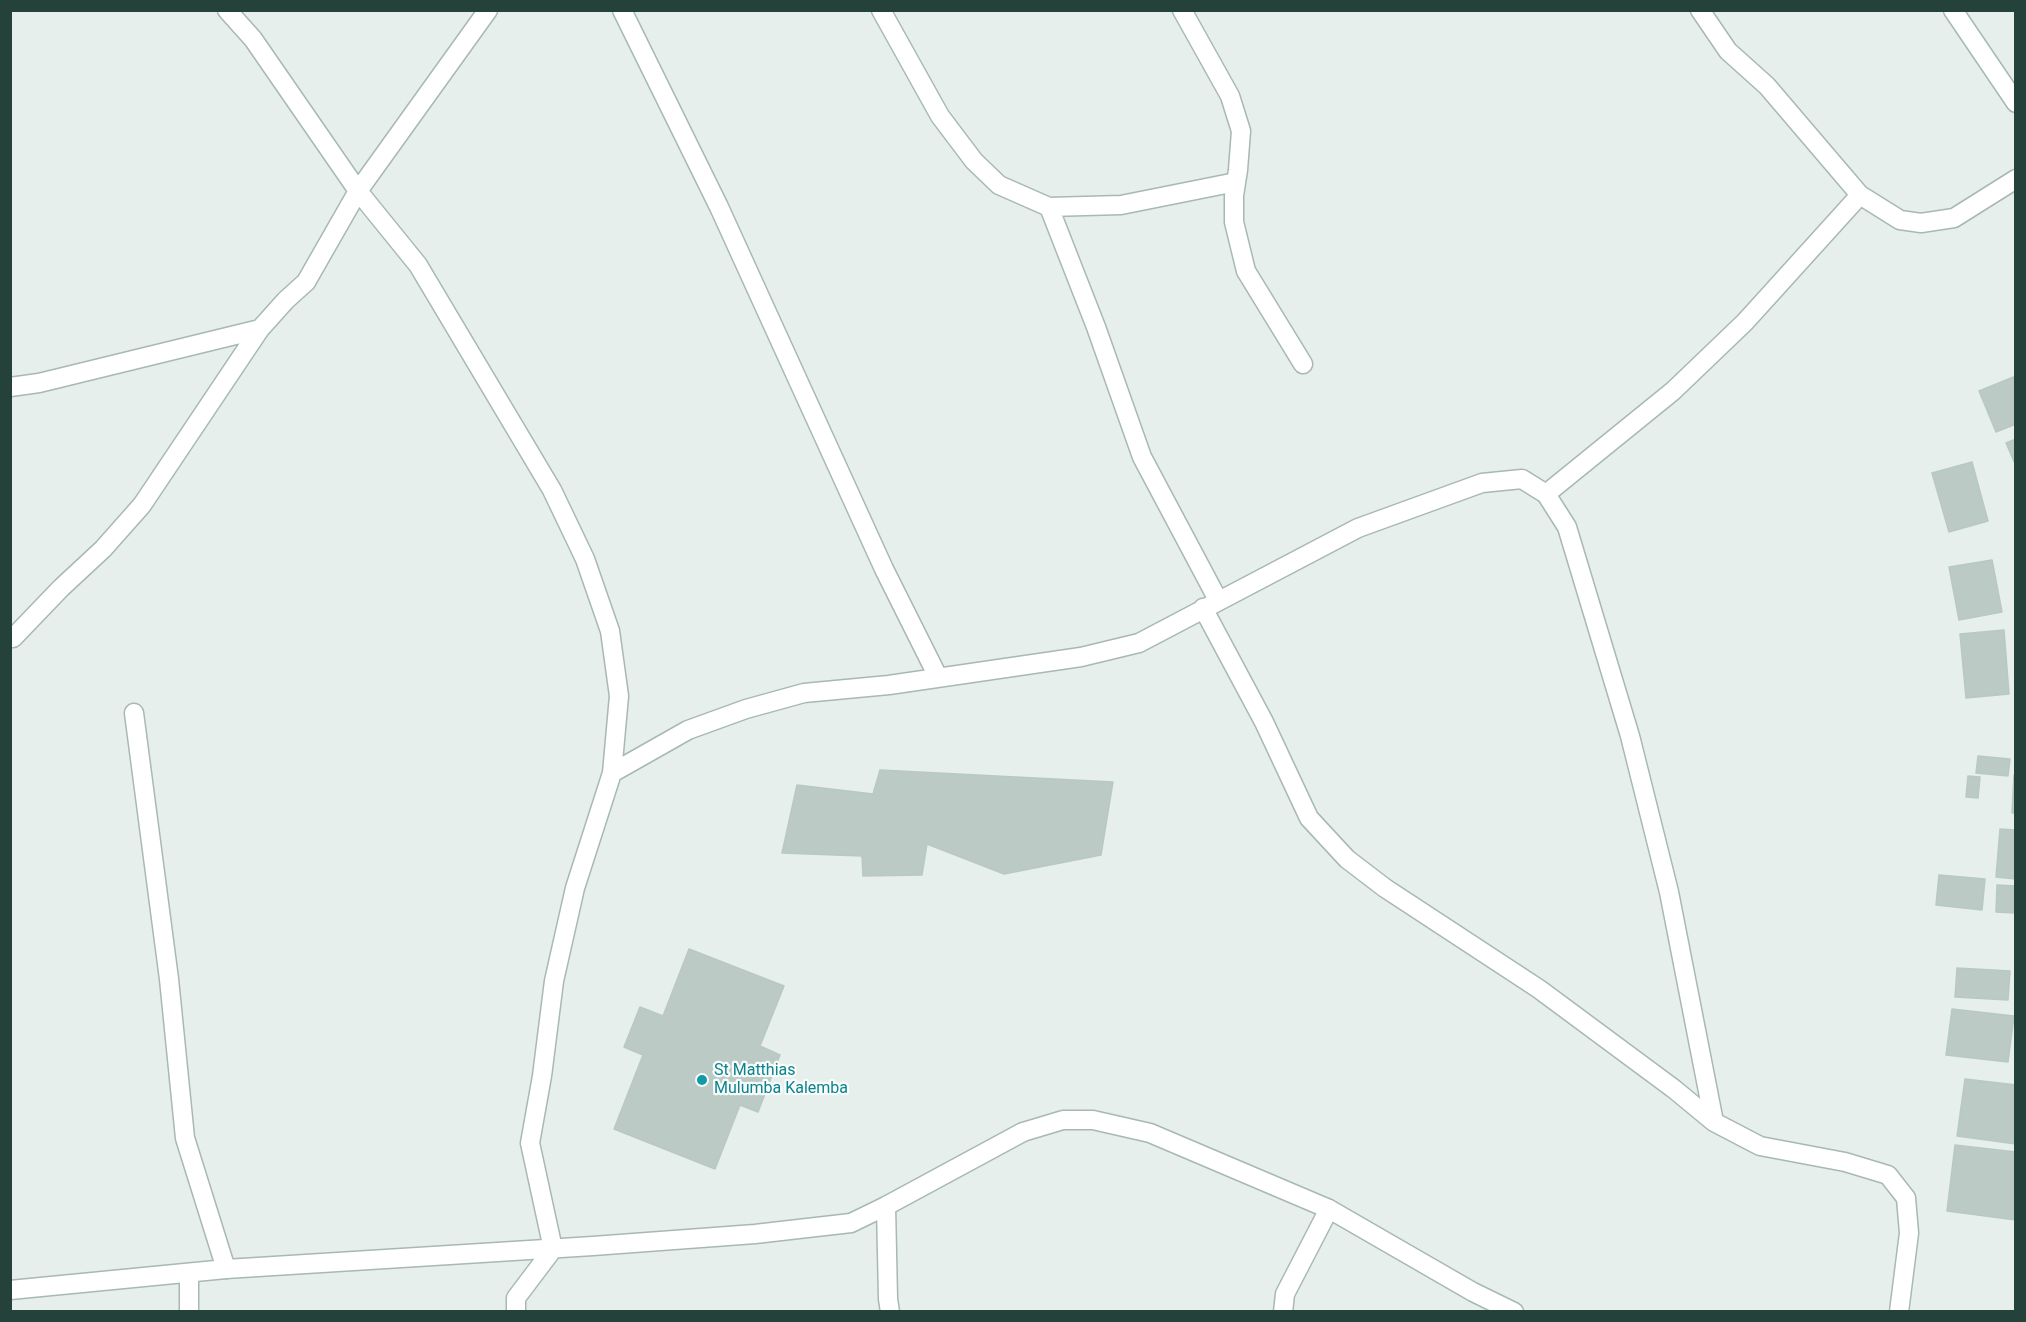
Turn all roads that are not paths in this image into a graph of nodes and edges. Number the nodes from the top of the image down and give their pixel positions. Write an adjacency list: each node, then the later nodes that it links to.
1 (227, 10): 11 (street)
2 (488, 10): 11 (street)
3 (622, 10): 20 (street)
4 (881, 10): 13 (street)
5 (1182, 10): 10 (street)
6 (1700, 10): 12 (street)
7 (1953, 10): 8 (street)
8 (2016, 103)
9 (2016, 179): 12 (street)
10 (1236, 182): 13 (street); 15 (street)
11 (358, 191): 14 (street); 22 (street)
12 (1860, 195): 17 (street)
13 (1049, 207): 18 (street)
14 (260, 329): 16 (street); 19 (street)
15 (1303, 364)
16 (10, 387)
17 (1546, 494): 18 (street); 23 (street)
18 (1211, 604): 20 (street); 23 (street)
19 (13, 638)
20 (938, 677): 22 (street)
21 (134, 713): 27 (street)
22 (612, 773): 26 (street)
23 (1714, 1122): 35 (street)
24 (886, 1206): 25 (street); 26 (street); 32 (street)
25 (1329, 1209): 33 (street); 34 (street)
26 (553, 1249): 27 (street); 31 (street)
27 (226, 1269): 28 (street)
28 (189, 1273): 29 (street); 30 (street)
29 (10, 1290)
30 (189, 1311)
31 (516, 1311)
32 (890, 1311)
33 (1283, 1311)
34 (1514, 1311)
35 (1899, 1311)

